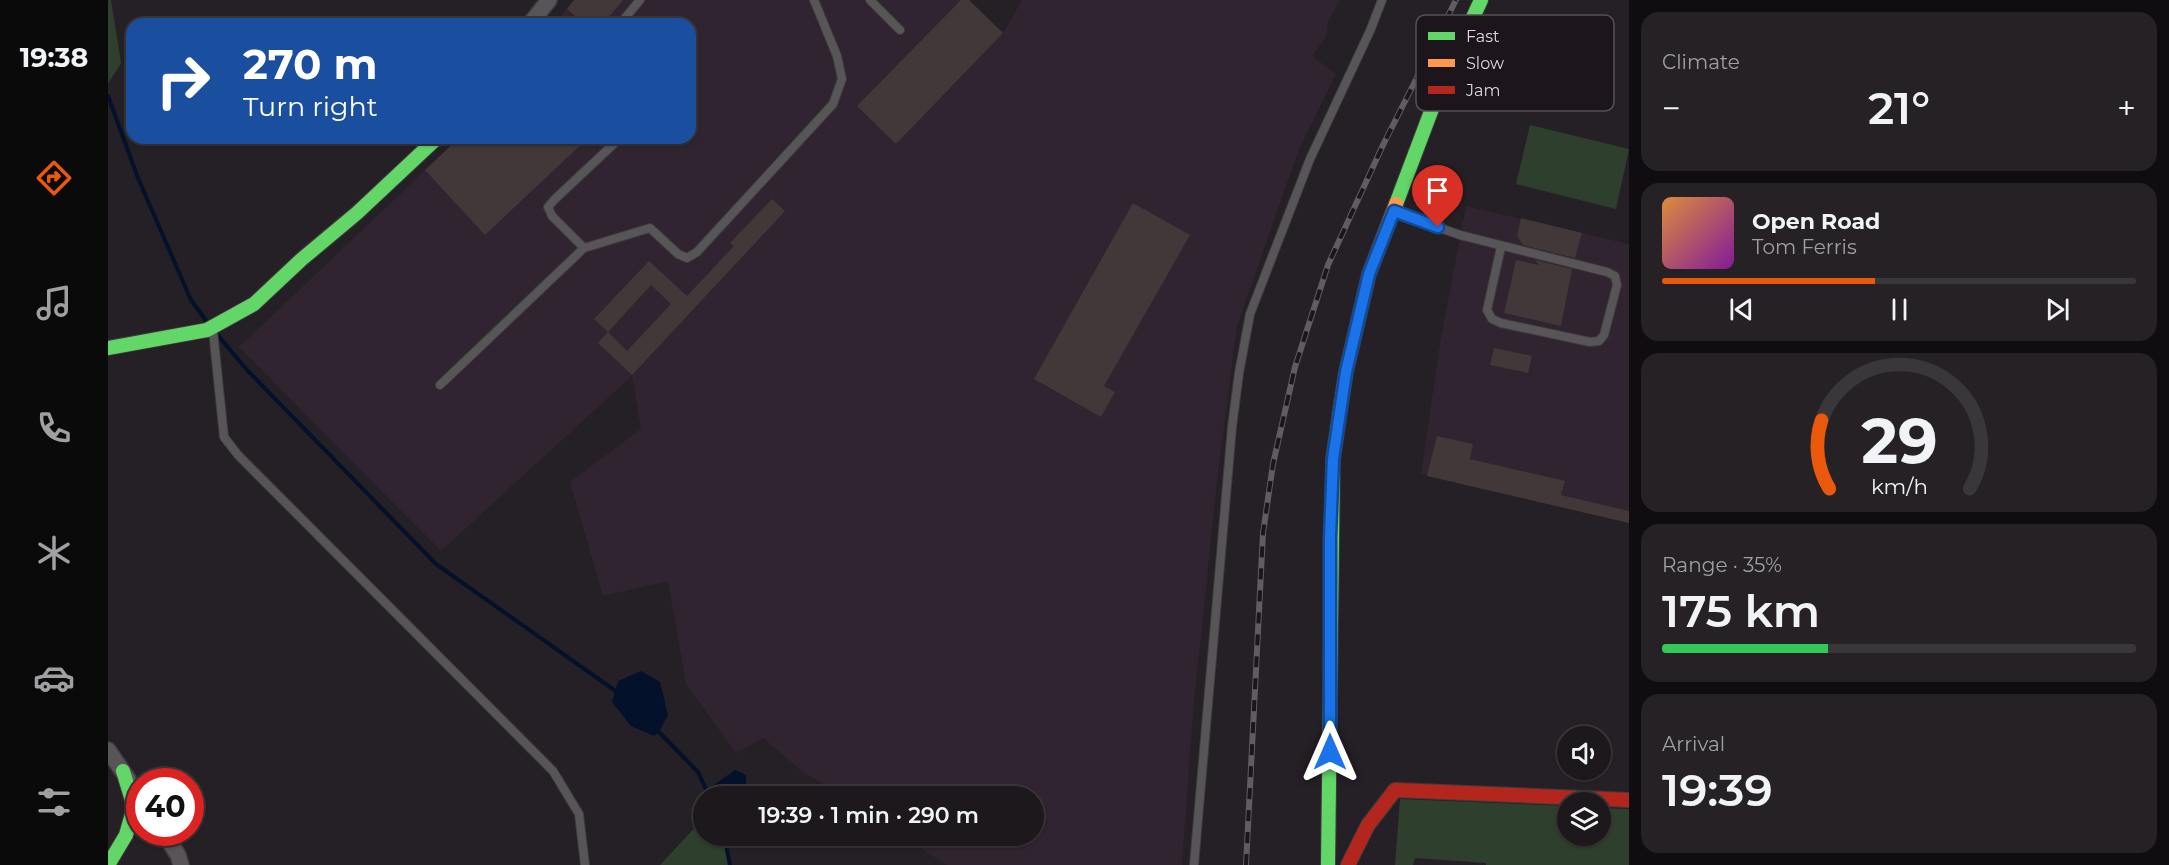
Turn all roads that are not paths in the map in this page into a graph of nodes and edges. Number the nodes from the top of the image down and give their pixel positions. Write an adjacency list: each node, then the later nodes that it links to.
1 (549, 0): 8 (street)
2 (640, 0): 9 (lane)
3 (814, 0): 16 (lane)
4 (870, 0): 10 (lane)
5 (1382, 0): 28 (lane)
6 (1481, 0): 7 (street)
7 (1474, 15)
8 (535, 18)
9 (625, 18)
10 (900, 30)
11 (1431, 111): 14 (street)
12 (431, 144): 17 (street)
13 (614, 144): 16 (lane)
14 (1394, 211): 15 (lane); 29 (street)
15 (1501, 247): 15 (lane)
16 (584, 248): 19 (lane)
17 (213, 328): 18 (street); 27 (lane)
18 (108, 348)
19 (440, 385)
20 (108, 750): 21 (street)
21 (123, 771): 22 (street); 25 (street)
22 (126, 776)
23 (1629, 800): 30 (street)
24 (172, 846): 26 (street)
25 (108, 865)
26 (181, 865)
27 (585, 865)
28 (1194, 865)
29 (1328, 865)
30 (1348, 865)

